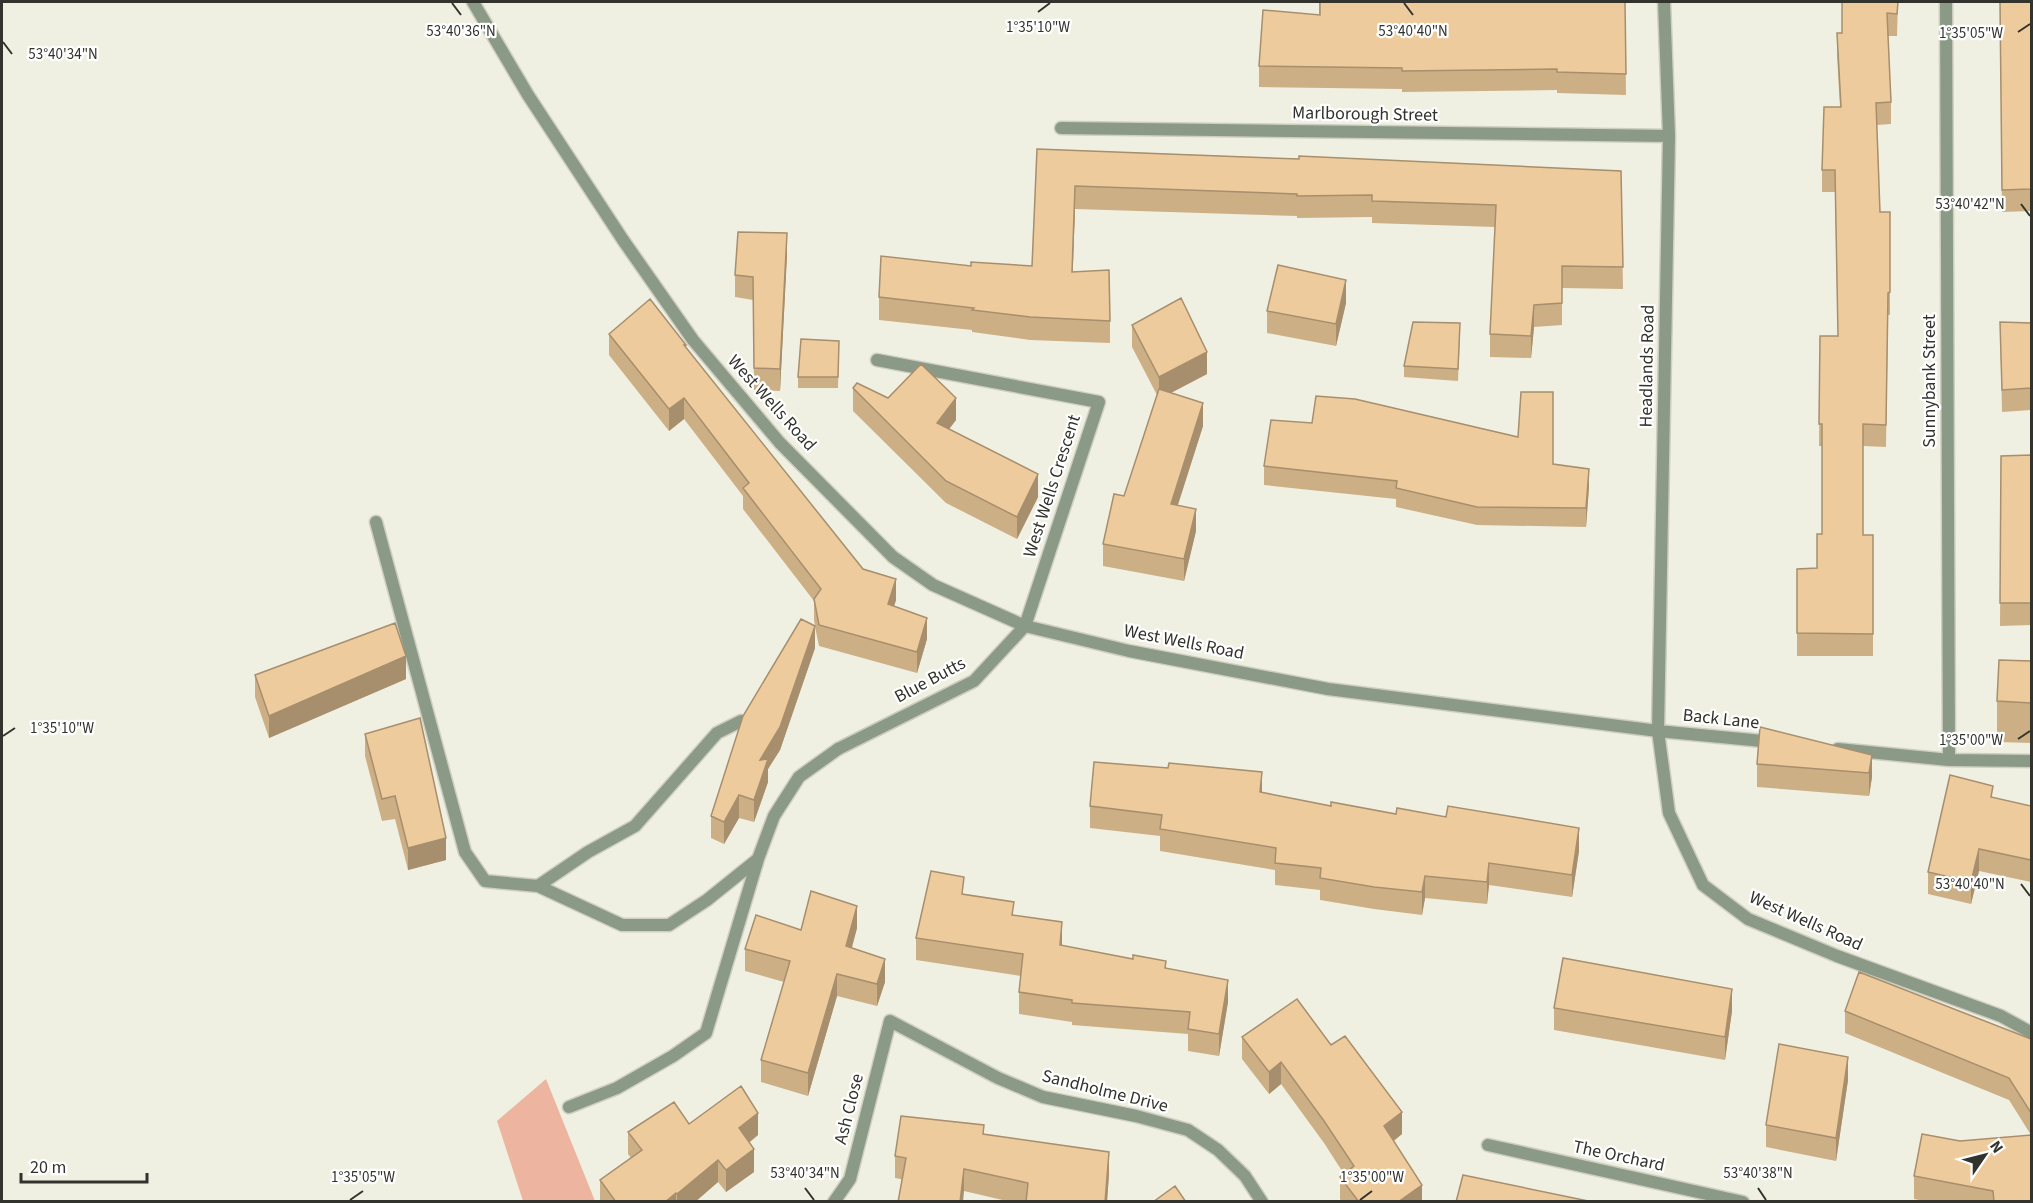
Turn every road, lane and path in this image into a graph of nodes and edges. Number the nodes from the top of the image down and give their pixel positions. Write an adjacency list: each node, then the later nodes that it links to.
1 (472, 2): 8 (street, West Wells Road)
2 (1664, 2): 5 (street, Headlands Road)
3 (1946, 2): 13 (street, Sunnybank Street)
4 (1061, 128): 5 (street, Marlborough Street)
5 (1669, 136): 10 (street, Headlands Road)
6 (877, 360): 8 (street, West Wells Crescent)
7 (376, 522): 16 (street)
8 (1025, 626): 10 (street, West Wells Road); 15 (street, Blue Butts)
9 (741, 721): 16 (street)
10 (1658, 731): 11 (street, Back Lane); 18 (street, West Wells Road)
11 (1786, 744)
12 (1821, 747): 13 (street)
13 (1949, 760): 14 (street)
14 (2031, 760)
15 (758, 859): 16 (street); 19 (street, Blue Butts)
16 (538, 886)
17 (890, 1021): 21 (street, Ash Close); 22 (street, Sandholme Drive)
18 (2031, 1032)
19 (568, 1107)
20 (1488, 1145): 23 (street, The Orchard)
21 (834, 1202)
22 (1262, 1202)
23 (1743, 1202)

